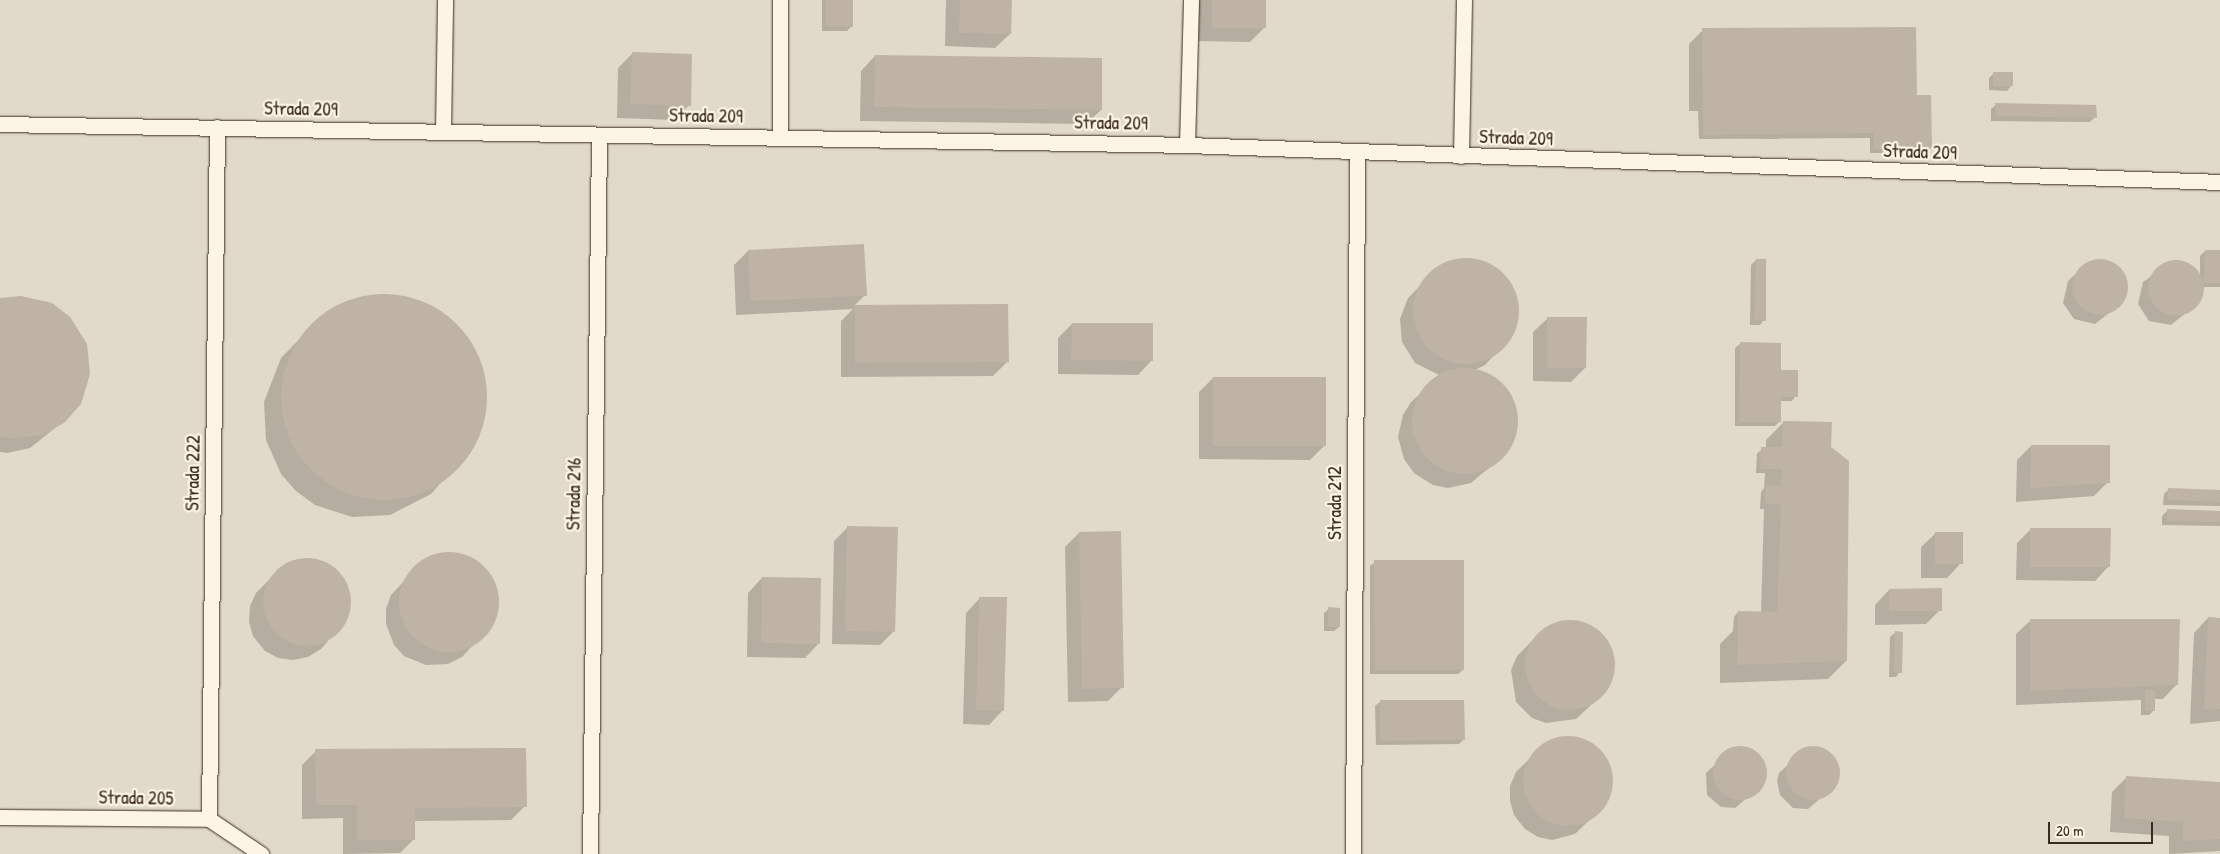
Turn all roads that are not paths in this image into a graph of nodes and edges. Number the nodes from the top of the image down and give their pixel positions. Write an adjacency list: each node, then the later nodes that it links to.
1 (445, 0): 7 (lane)
2 (780, 0): 9 (lane)
3 (1191, 0): 10 (lane)
4 (1464, 0): 12 (lane)
5 (0, 124): 6 (lane, Strada 209)
6 (217, 127): 7 (lane, Strada 209); 15 (lane, Strada 222)
7 (443, 132): 8 (lane, Strada 209)
8 (599, 135): 9 (lane, Strada 209); 17 (lane, Strada 216)
9 (780, 138): 10 (lane, Strada 209)
10 (1187, 145): 11 (lane, Strada 209)
11 (1357, 153): 12 (lane, Strada 209); 18 (lane, Strada 212)
12 (1461, 156): 13 (lane, Strada 209)
13 (2220, 182)
14 (0, 817): 15 (lane, Strada 205)
15 (209, 819): 16 (lane)
16 (261, 854)
17 (590, 854)
18 (1354, 854)

